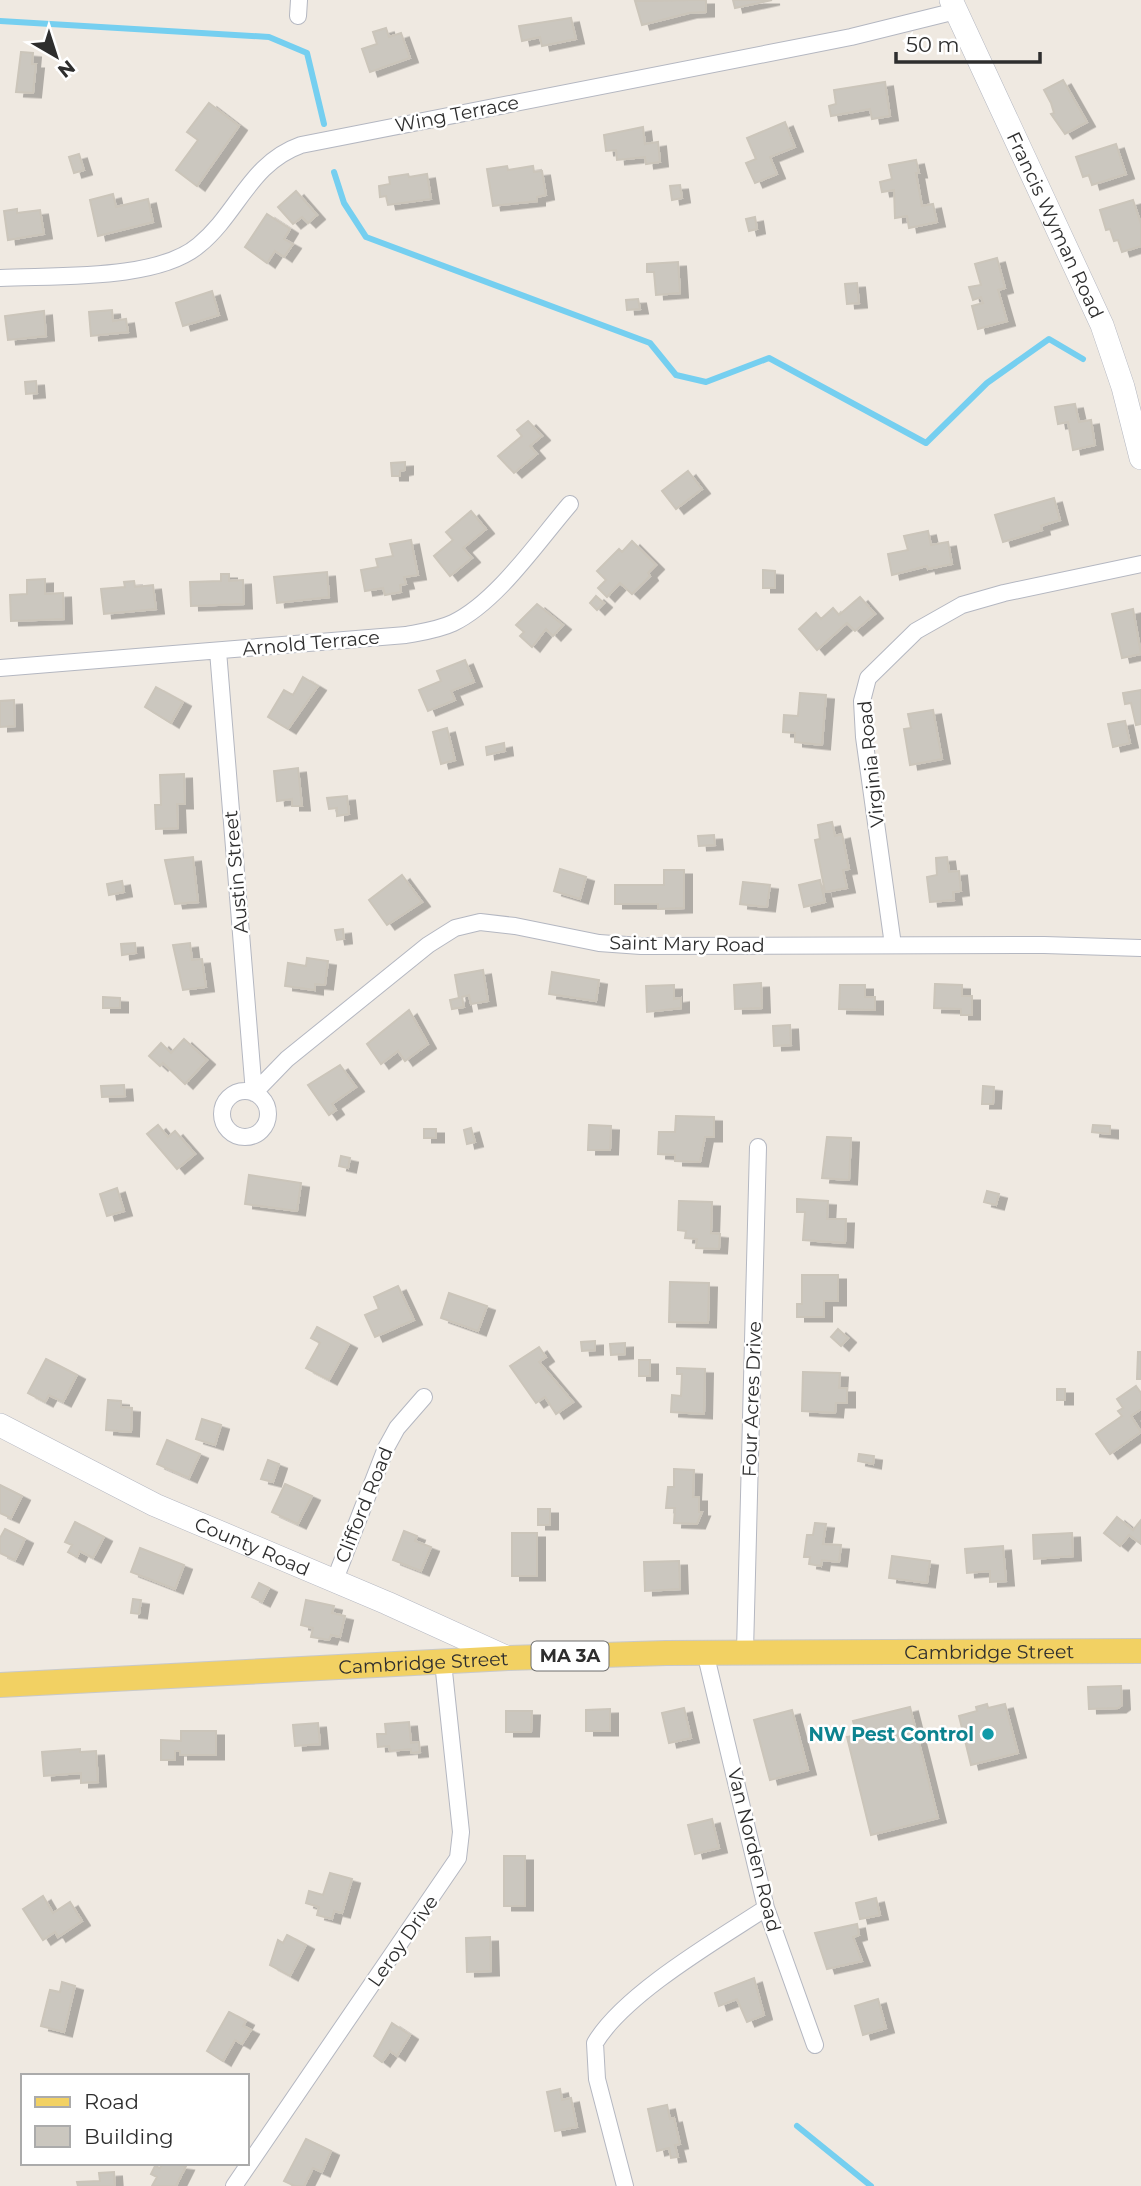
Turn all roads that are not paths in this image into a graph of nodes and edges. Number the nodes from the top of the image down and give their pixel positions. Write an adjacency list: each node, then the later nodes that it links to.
1 (953, 6): 2 (street, Wing Terrace); 3 (street, Francis Wyman Road)
2 (0, 278)
3 (1141, 458)
4 (570, 504): 6 (street, Arnold Terrace)
5 (1141, 564): 8 (street, Virginia Road)
6 (218, 651): 7 (street, Arnold Terrace); 10 (street, Austin Street)
7 (0, 667)
8 (893, 945): 9 (street, Saint Mary Road); 10 (street, Saint Mary Road)
9 (1141, 948)
10 (254, 1093)
11 (758, 1147): 15 (street, Four Acres Drive)
12 (424, 1397): 14 (street, Clifford Road)
13 (0, 1425): 14 (street, County Road)
14 (334, 1582): 18 (street, County Road)
15 (745, 1651): 16 (main road, Cambridge Street / MA 3A); 17 (main road, Cambridge Street / MA 3A)
16 (1141, 1651)
17 (705, 1652): 18 (main road, Cambridge Street / MA 3A); 21 (street, Van Norden Road)
18 (508, 1658): 19 (main road, Cambridge Street / MA 3A)
19 (443, 1662): 20 (main road, Cambridge Street / MA 3A); 23 (street, Leroy Drive)
20 (0, 1685)
21 (766, 1909): 22 (street, Van Norden Road); 24 (street)
22 (815, 2045)
23 (234, 2186)
24 (625, 2186)

